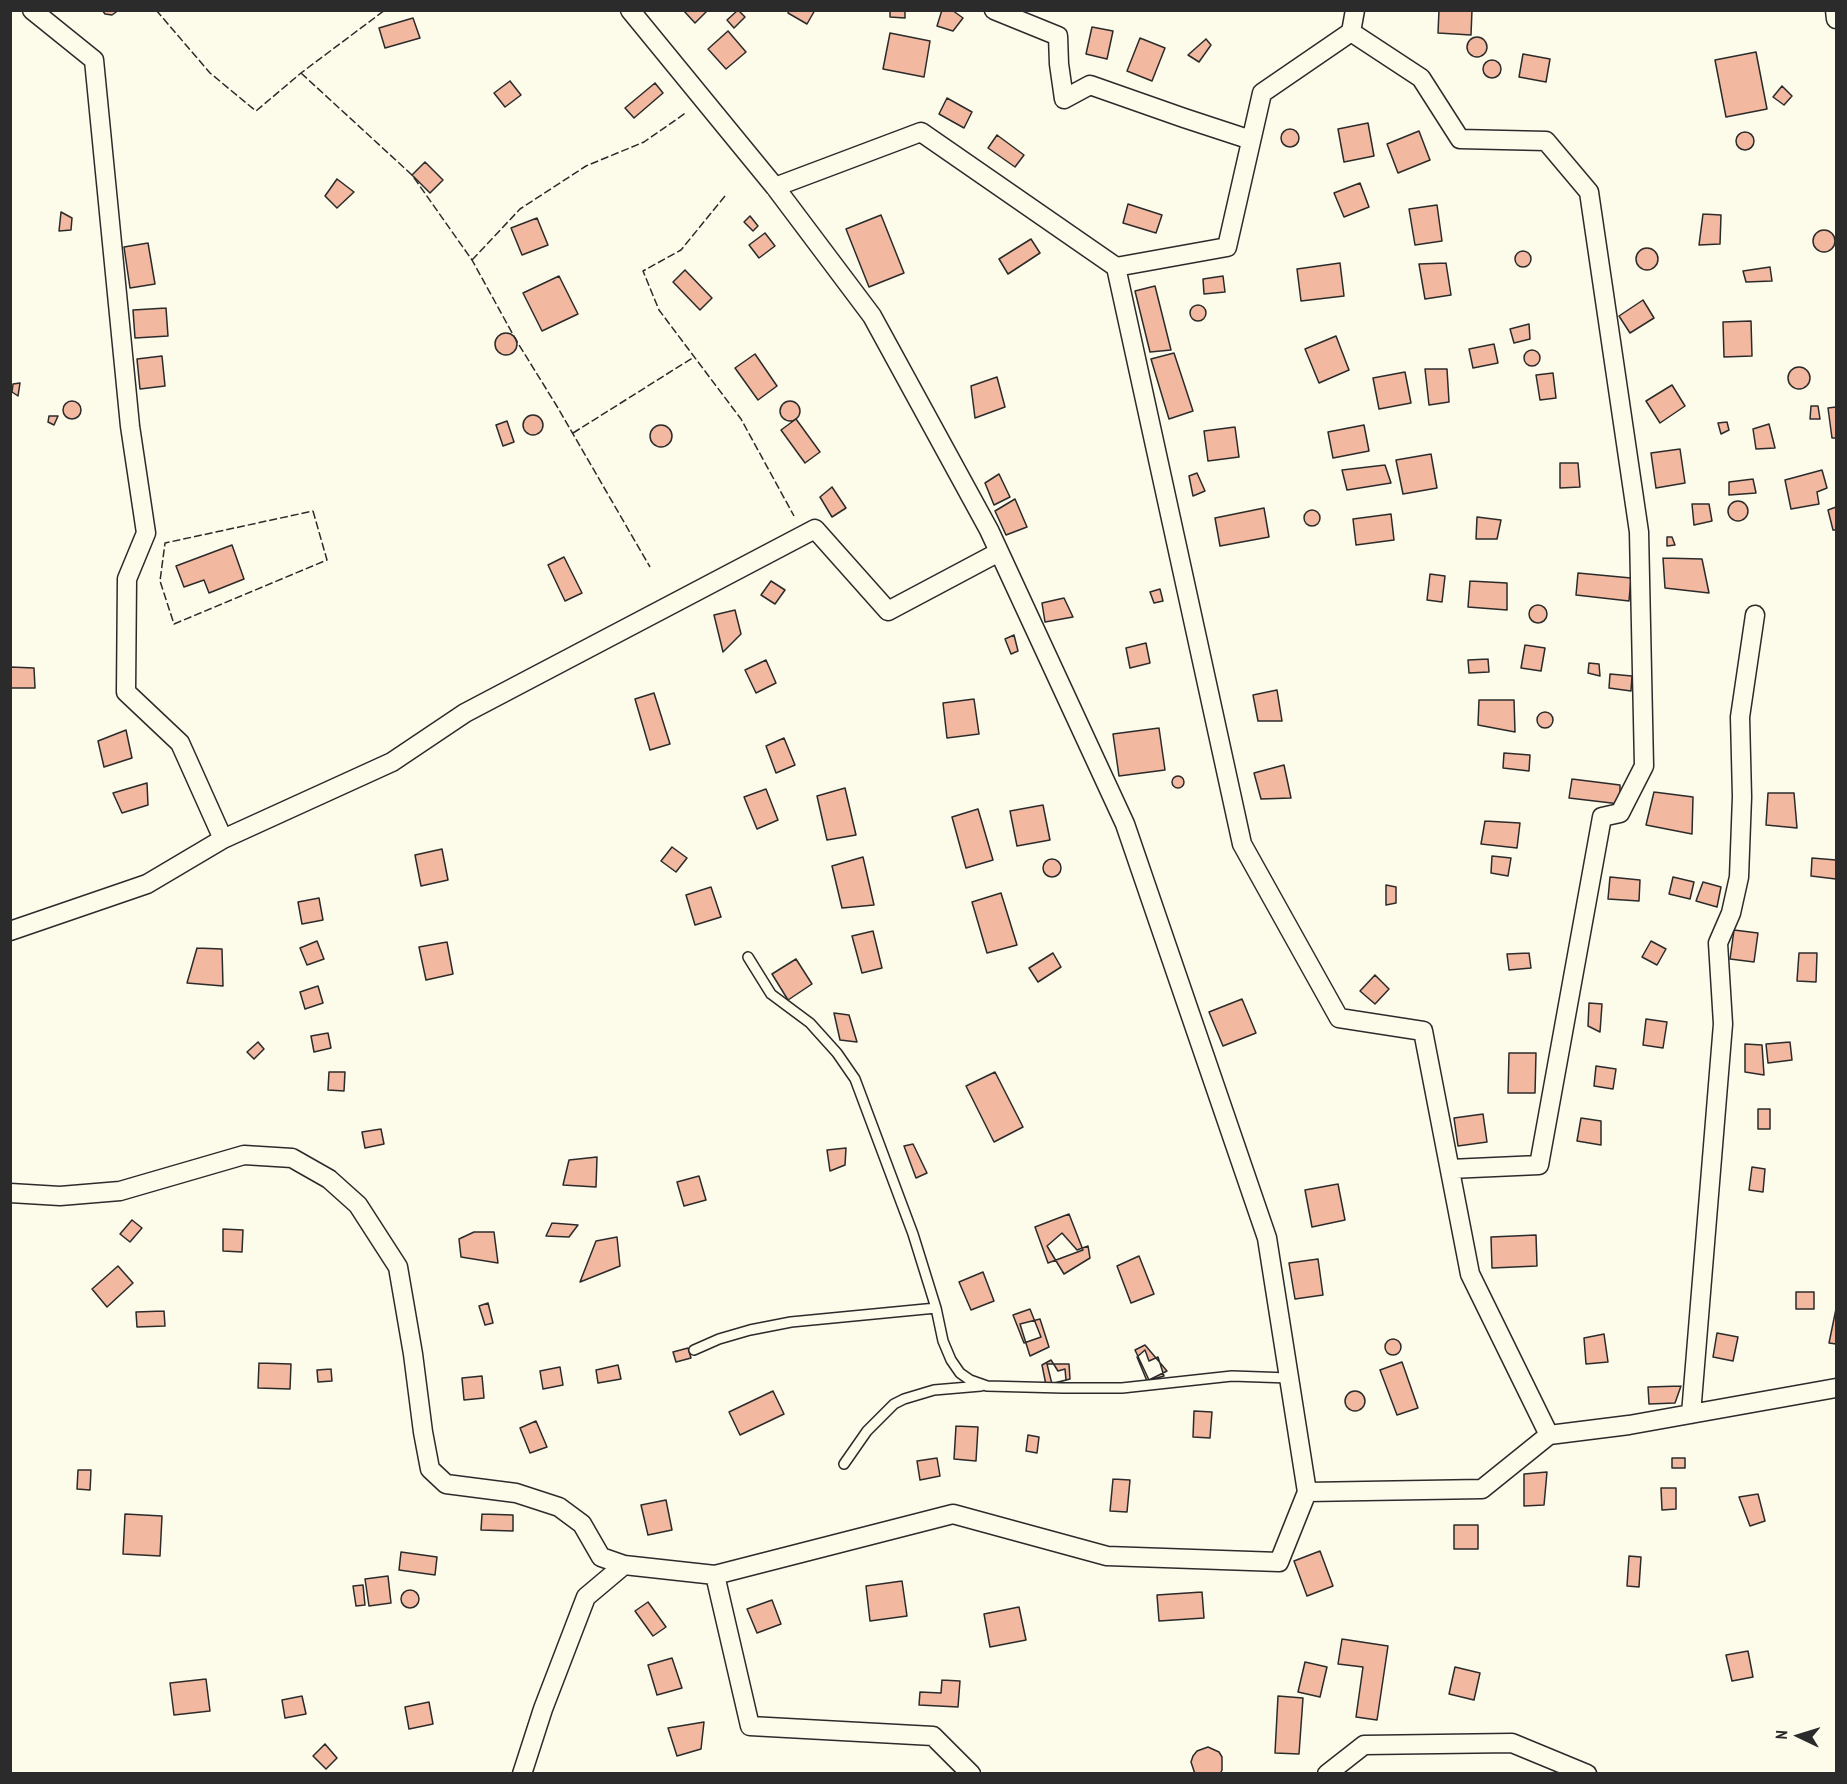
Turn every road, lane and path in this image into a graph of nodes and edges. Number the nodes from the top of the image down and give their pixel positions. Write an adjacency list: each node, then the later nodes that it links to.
1 (32, 10): 13 (street)
2 (630, 10): 9 (street)
3 (993, 10): 8 (street)
4 (1355, 10): 7 (street)
5 (1835, 10): 6 (street)
6 (1836, 20)
7 (1351, 32): 8 (street); 16 (street)
8 (1251, 140): 10 (street)
9 (775, 187): 10 (street); 11 (street)
10 (1116, 267): 16 (street)
11 (999, 552): 13 (street); 20 (street)
12 (1755, 615): 23 (street)
13 (223, 839): 14 (street)
14 (10, 931)
15 (748, 957): 18 (lane)
16 (1450, 1169): 24 (street)
17 (10, 1193): 27 (street)
18 (936, 1308): 19 (lane); 21 (lane)
19 (694, 1350)
20 (1289, 1378): 21 (lane); 26 (street)
21 (987, 1386): 25 (lane)
22 (1836, 1388): 23 (street)
23 (1691, 1414): 24 (street)
24 (1549, 1435): 26 (street)
25 (844, 1464)
26 (1307, 1492): 28 (street)
27 (624, 1565): 28 (street); 29 (street)
28 (716, 1575): 30 (street)
29 (522, 1773)
30 (971, 1773)
31 (1327, 1773): 32 (street)
32 (1587, 1773)

